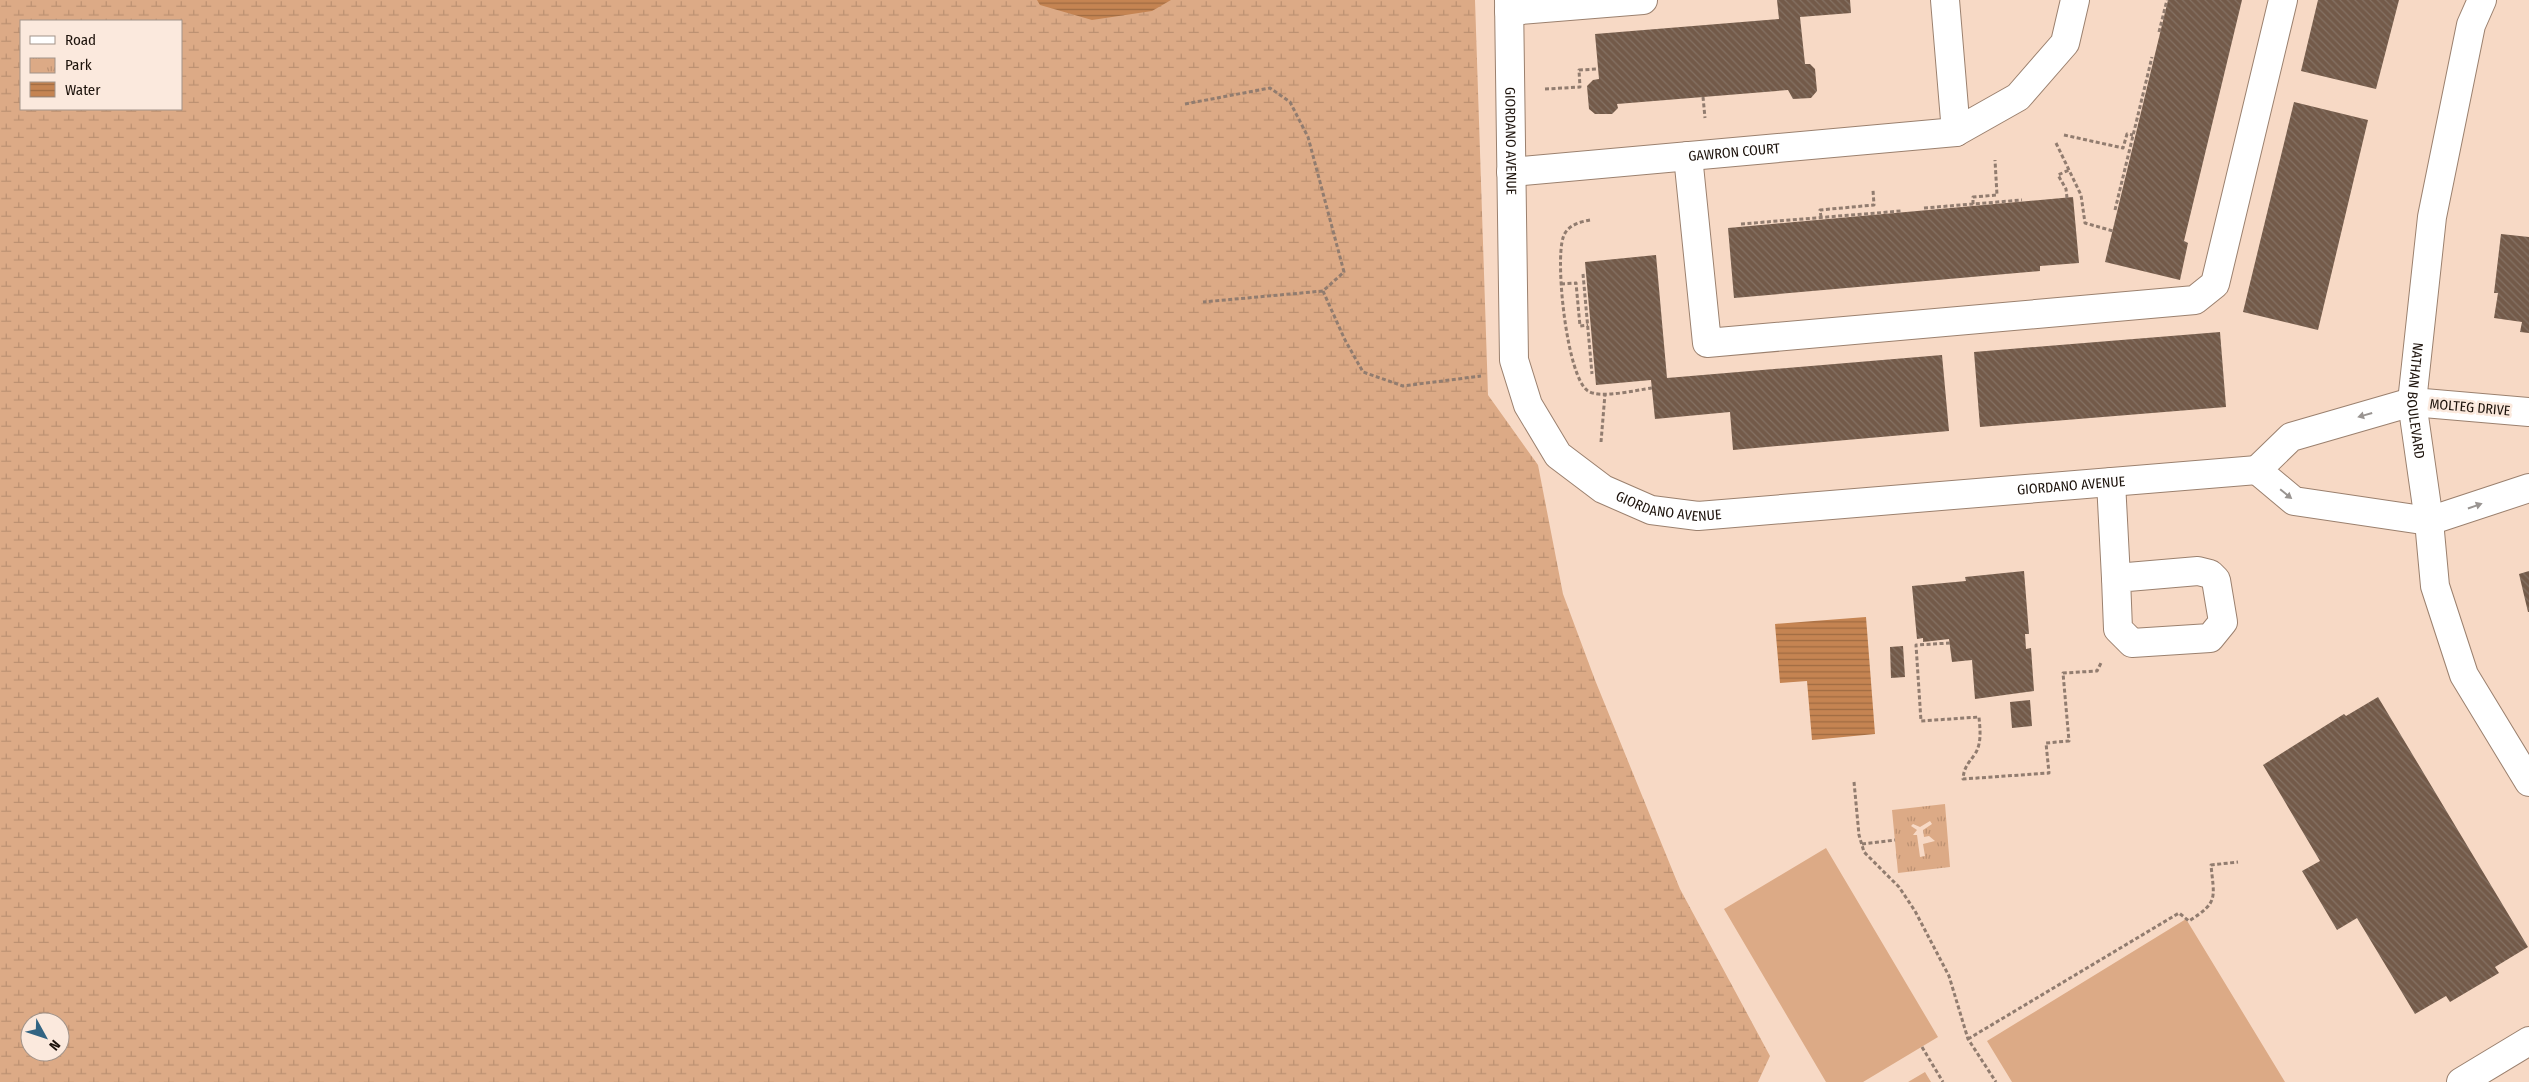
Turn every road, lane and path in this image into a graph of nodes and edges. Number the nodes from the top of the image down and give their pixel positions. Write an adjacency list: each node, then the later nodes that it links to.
1 (1643, 0): 7 (street)
2 (1945, 0): 15 (street)
3 (2075, 0): 15 (street, GAWRON COURT)
4 (2168, 0): 8 (path)
5 (2283, 0): 19 (street)
6 (2482, 0): 43 (street, NATHAN BOULEVARD)
7 (1509, 5): 22 (street, GIORDANO AVENUE)
8 (2159, 32)
9 (2152, 57): 17 (path)
10 (1598, 69): 11 (path)
11 (1539, 90)
12 (1703, 97): 14 (path)
13 (1185, 104): 36 (path)
14 (1705, 118)
15 (1956, 132): 19 (street, GAWRON COURT)
16 (2064, 135): 17 (path)
17 (2134, 135): 28 (path)
18 (2056, 143): 21 (path)
19 (1688, 156): 22 (street, GAWRON COURT)
20 (1995, 160): 26 (path)
21 (2069, 170): 24 (path); 33 (path)
22 (1511, 172): 39 (street, GIORDANO AVENUE)
23 (1872, 190): 30 (path)
24 (2067, 198)
25 (2019, 201): 26 (path)
26 (1973, 204): 27 (path)
27 (1924, 208)
28 (2117, 208)
29 (1901, 211): 30 (path)
30 (1821, 217): 32 (path)
31 (1590, 220): 35 (path)
32 (1741, 224)
33 (2113, 231)
34 (1583, 274): 38 (path)
35 (1561, 284): 38 (path); 42 (path)
36 (1323, 291): 37 (path); 39 (path)
37 (1203, 302)
38 (1588, 325): 40 (path)
39 (1518, 371): 47 (street, GIORDANO AVENUE)
40 (1593, 371)
41 (1652, 388): 42 (path)
42 (1605, 394): 45 (path)
43 (2412, 402): 44 (street, MOLTEG DRIVE); 46 (street, one-way to 46); 49 (street, NATHAN BOULEVARD)
44 (2529, 412)
45 (1600, 450)
46 (2257, 470): 47 (street, GIORDANO AVENUE); 49 (street, one-way to 49)
47 (2111, 482): 50 (street)
48 (2529, 488): 49 (street, one-way to 48)
49 (2429, 521): 54 (street, NATHAN BOULEVARD)
50 (2116, 578): 51 (street); 51 (street)
51 (2118, 629): 52 (path)
52 (1950, 643)
53 (1854, 782): 56 (path)
54 (2529, 782)
55 (1895, 840): 56 (path)
56 (1862, 844): 58 (path)
57 (2238, 862): 58 (path)
58 (1968, 1039): 62 (path)
59 (2529, 1041): 63 (street)
60 (1922, 1047): 61 (path)
61 (1943, 1082)
62 (1996, 1082)
63 (2461, 1082)

